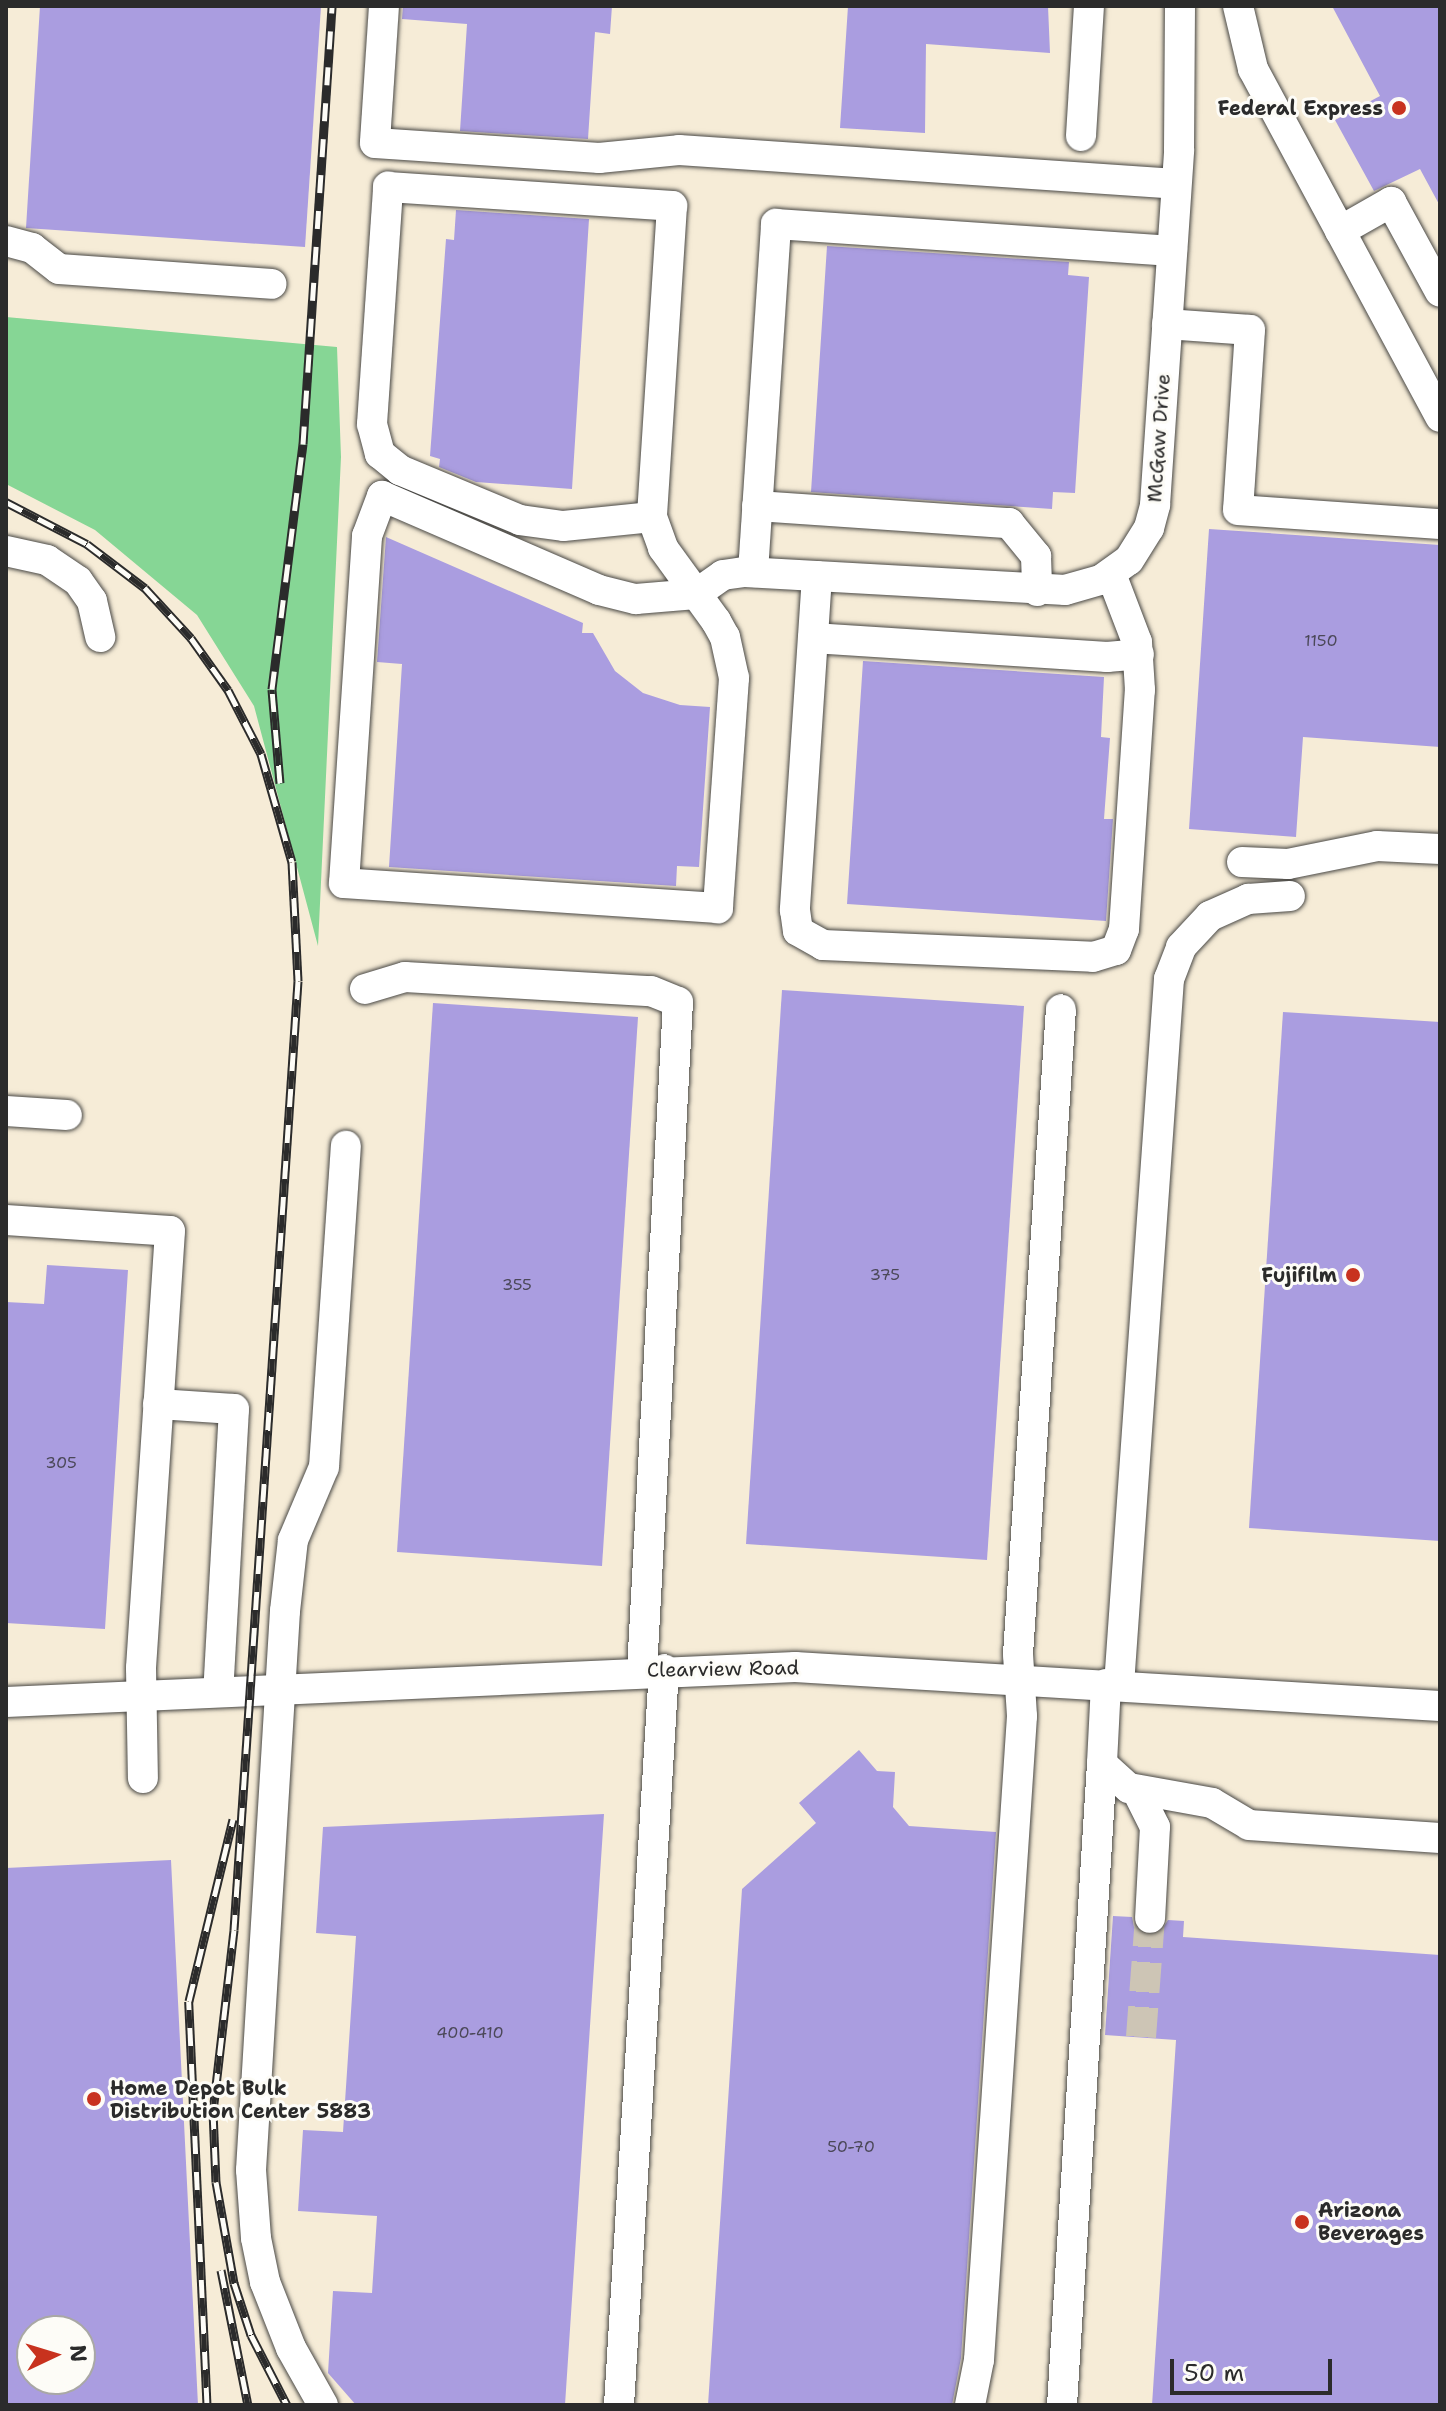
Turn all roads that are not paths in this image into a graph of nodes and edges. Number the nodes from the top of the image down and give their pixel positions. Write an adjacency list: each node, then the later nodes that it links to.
1 (384, 6): 6 (street)
2 (1089, 6): 5 (street)
3 (1180, 6): 6 (street, McGaw Drive)
4 (1238, 6): 7 (street)
5 (1081, 136)
6 (1176, 184): 9 (street, McGaw Drive)
7 (1340, 231): 11 (street); 13 (street)
8 (6, 241): 10 (street)
9 (1172, 251): 12 (street, McGaw Drive); 14 (street)
10 (271, 284)
11 (1440, 292)
12 (1167, 324): 16 (street); 19 (street, McGaw Drive)
13 (1440, 417)
14 (757, 506): 18 (street); 21 (street)
15 (652, 517): 15 (street); 22 (street)
16 (1440, 524)
17 (6, 551): 23 (street)
18 (753, 572): 20 (street, McGaw Drive); 22 (street, McGaw Drive)
19 (1111, 574): 21 (street, McGaw Drive); 25 (street)
20 (817, 576): 21 (street, McGaw Drive); 24 (street)
21 (1037, 591)
22 (696, 594): 22 (street)
23 (100, 637)
24 (813, 638): 25 (street); 25 (street)
25 (1139, 654)
26 (1440, 849): 27 (street)
27 (1242, 862)
28 (1290, 896): 38 (street)
29 (365, 989): 36 (street)
30 (1061, 1009): 37 (street)
31 (6, 1111): 32 (street)
32 (67, 1115)
33 (346, 1146): 39 (street)
34 (6, 1220): 35 (street)
35 (158, 1404): 40 (street); 41 (street)
36 (653, 1670): 37 (street, Clearview Road); 39 (street, Clearview Road); 50 (street)
37 (1019, 1679): 38 (street, Clearview Road); 51 (street)
38 (1112, 1685): 43 (street, Clearview Road); 44 (street)
39 (282, 1689): 40 (street, Clearview Road); 49 (street)
40 (218, 1691): 41 (street, Clearview Road)
41 (140, 1695): 42 (street, Clearview Road); 45 (street)
42 (6, 1702)
43 (1440, 1706)
44 (1102, 1764): 46 (street); 52 (street)
45 (143, 1778)
46 (1137, 1791): 47 (street); 48 (street)
47 (1440, 1838)
48 (1150, 1918)
49 (323, 2405)
50 (619, 2405)
51 (970, 2405)
52 (1062, 2405)

